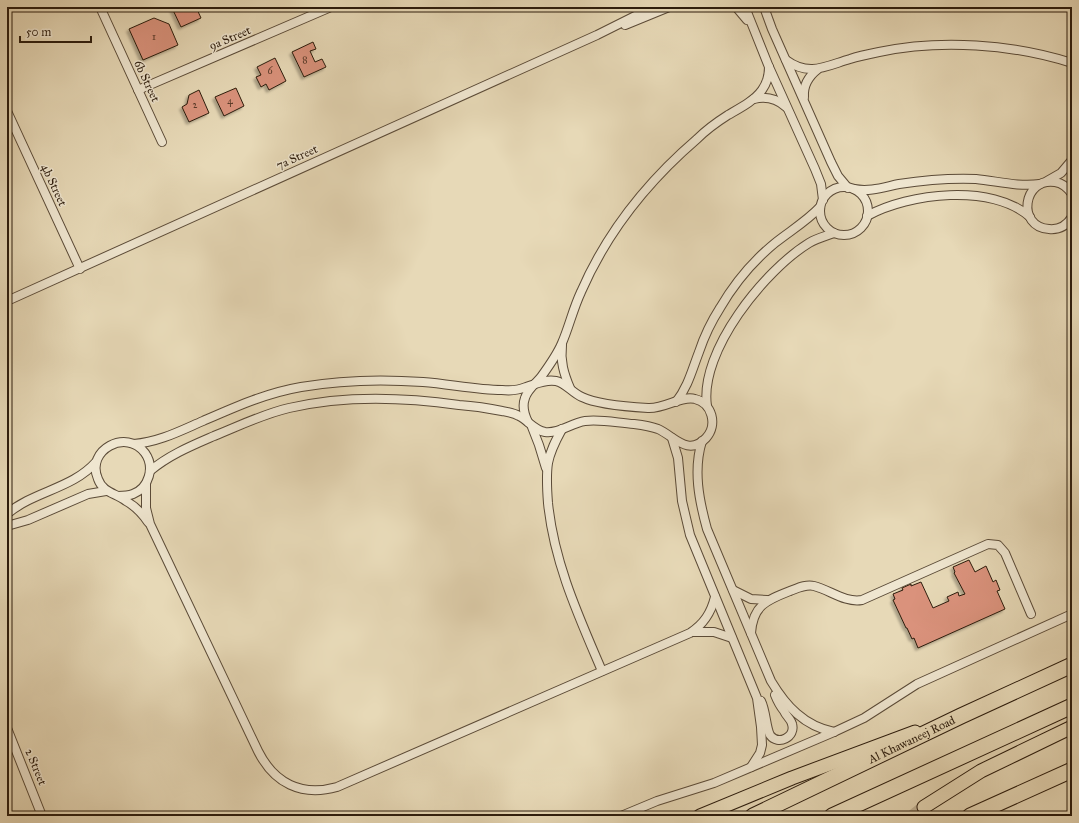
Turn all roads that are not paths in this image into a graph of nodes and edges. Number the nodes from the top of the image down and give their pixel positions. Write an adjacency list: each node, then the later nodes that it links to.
1 (100, 7): 16 (street, 6b Street)
2 (329, 7): 16 (street, 9a Street)
3 (653, 7): 10 (street, 7a Street)
4 (669, 7): 10 (street, 7a Street)
5 (736, 7): 11 (street)
6 (745, 7): 11 (street)
7 (760, 7): 9 (street)
8 (764, 7): 9 (street)
9 (772, 29): 12 (street)
10 (597, 34): 33 (street, 7a Street)
11 (755, 34): 14 (street)
12 (786, 60): 15 (street); 18 (street)
13 (1072, 63): 15 (street)
14 (769, 67): 17 (street); 19 (street)
15 (818, 69): 18 (street)
16 (138, 90): 21 (street, 6b Street)
17 (753, 99): 19 (street); 35 (street)
18 (804, 101): 24 (street)
19 (787, 108): 26 (street)
20 (7, 112): 33 (street, 4b Street)
21 (162, 142)
22 (1072, 160): 23 (street)
23 (1043, 183): 24 (street); 25 (street); 28 (street)
24 (851, 189): 26 (street); 27 (street)
25 (1072, 194)
26 (822, 204): 32 (street); 38 (street)
27 (867, 216): 28 (street); 32 (street)
28 (1030, 217): 30 (street)
29 (1072, 217): 30 (street)
30 (1060, 228): 31 (street)
31 (1072, 230)
32 (834, 233): 39 (street)
33 (80, 269): 34 (street, 7a Street)
34 (7, 301)
35 (562, 343): 36 (street); 37 (street)
36 (534, 385): 37 (street); 40 (street); 44 (street)
37 (570, 388): 38 (street)
38 (676, 402): 39 (street)
39 (707, 406): 43 (street)
40 (530, 424): 41 (street); 46 (street); 47 (street)
41 (563, 429): 42 (street); 47 (street)
42 (672, 437): 43 (street); 55 (street)
43 (702, 441): 54 (street)
44 (134, 444): 45 (street); 46 (street)
45 (96, 462): 49 (street); 51 (street)
46 (150, 471): 48 (street)
47 (547, 473): 63 (street)
48 (146, 484): 50 (street); 52 (street)
49 (106, 490): 50 (street); 53 (street)
50 (118, 496): 52 (street)
51 (7, 514)
52 (150, 524): 63 (street)
53 (7, 526)
54 (733, 590): 56 (street); 60 (street)
55 (715, 597): 59 (street); 61 (street)
56 (767, 600): 57 (street); 60 (street)
57 (1031, 614)
58 (1072, 614): 70 (street)
59 (690, 633): 61 (street); 63 (street)
60 (751, 633): 64 (street)
61 (732, 638): 65 (street)
62 (1072, 665): 67 (highway, Al Khawaneej Road)
63 (602, 672)
64 (771, 681): 65 (street); 70 (street)
65 (754, 688): 71 (street)
66 (1072, 706): 78 (highway)
67 (961, 716): 76 (main road); 77 (highway, Al Khawaneej Road)
68 (1072, 727): 73 (main road)
69 (7, 728): 74 (street, 2 Street)
70 (834, 732): 71 (street)
71 (751, 767): 75 (street)
72 (1072, 770): 79 (highway)
73 (924, 806)
74 (42, 816)
75 (621, 816)
76 (700, 816)
77 (752, 816)
78 (832, 816)
79 (970, 816)

